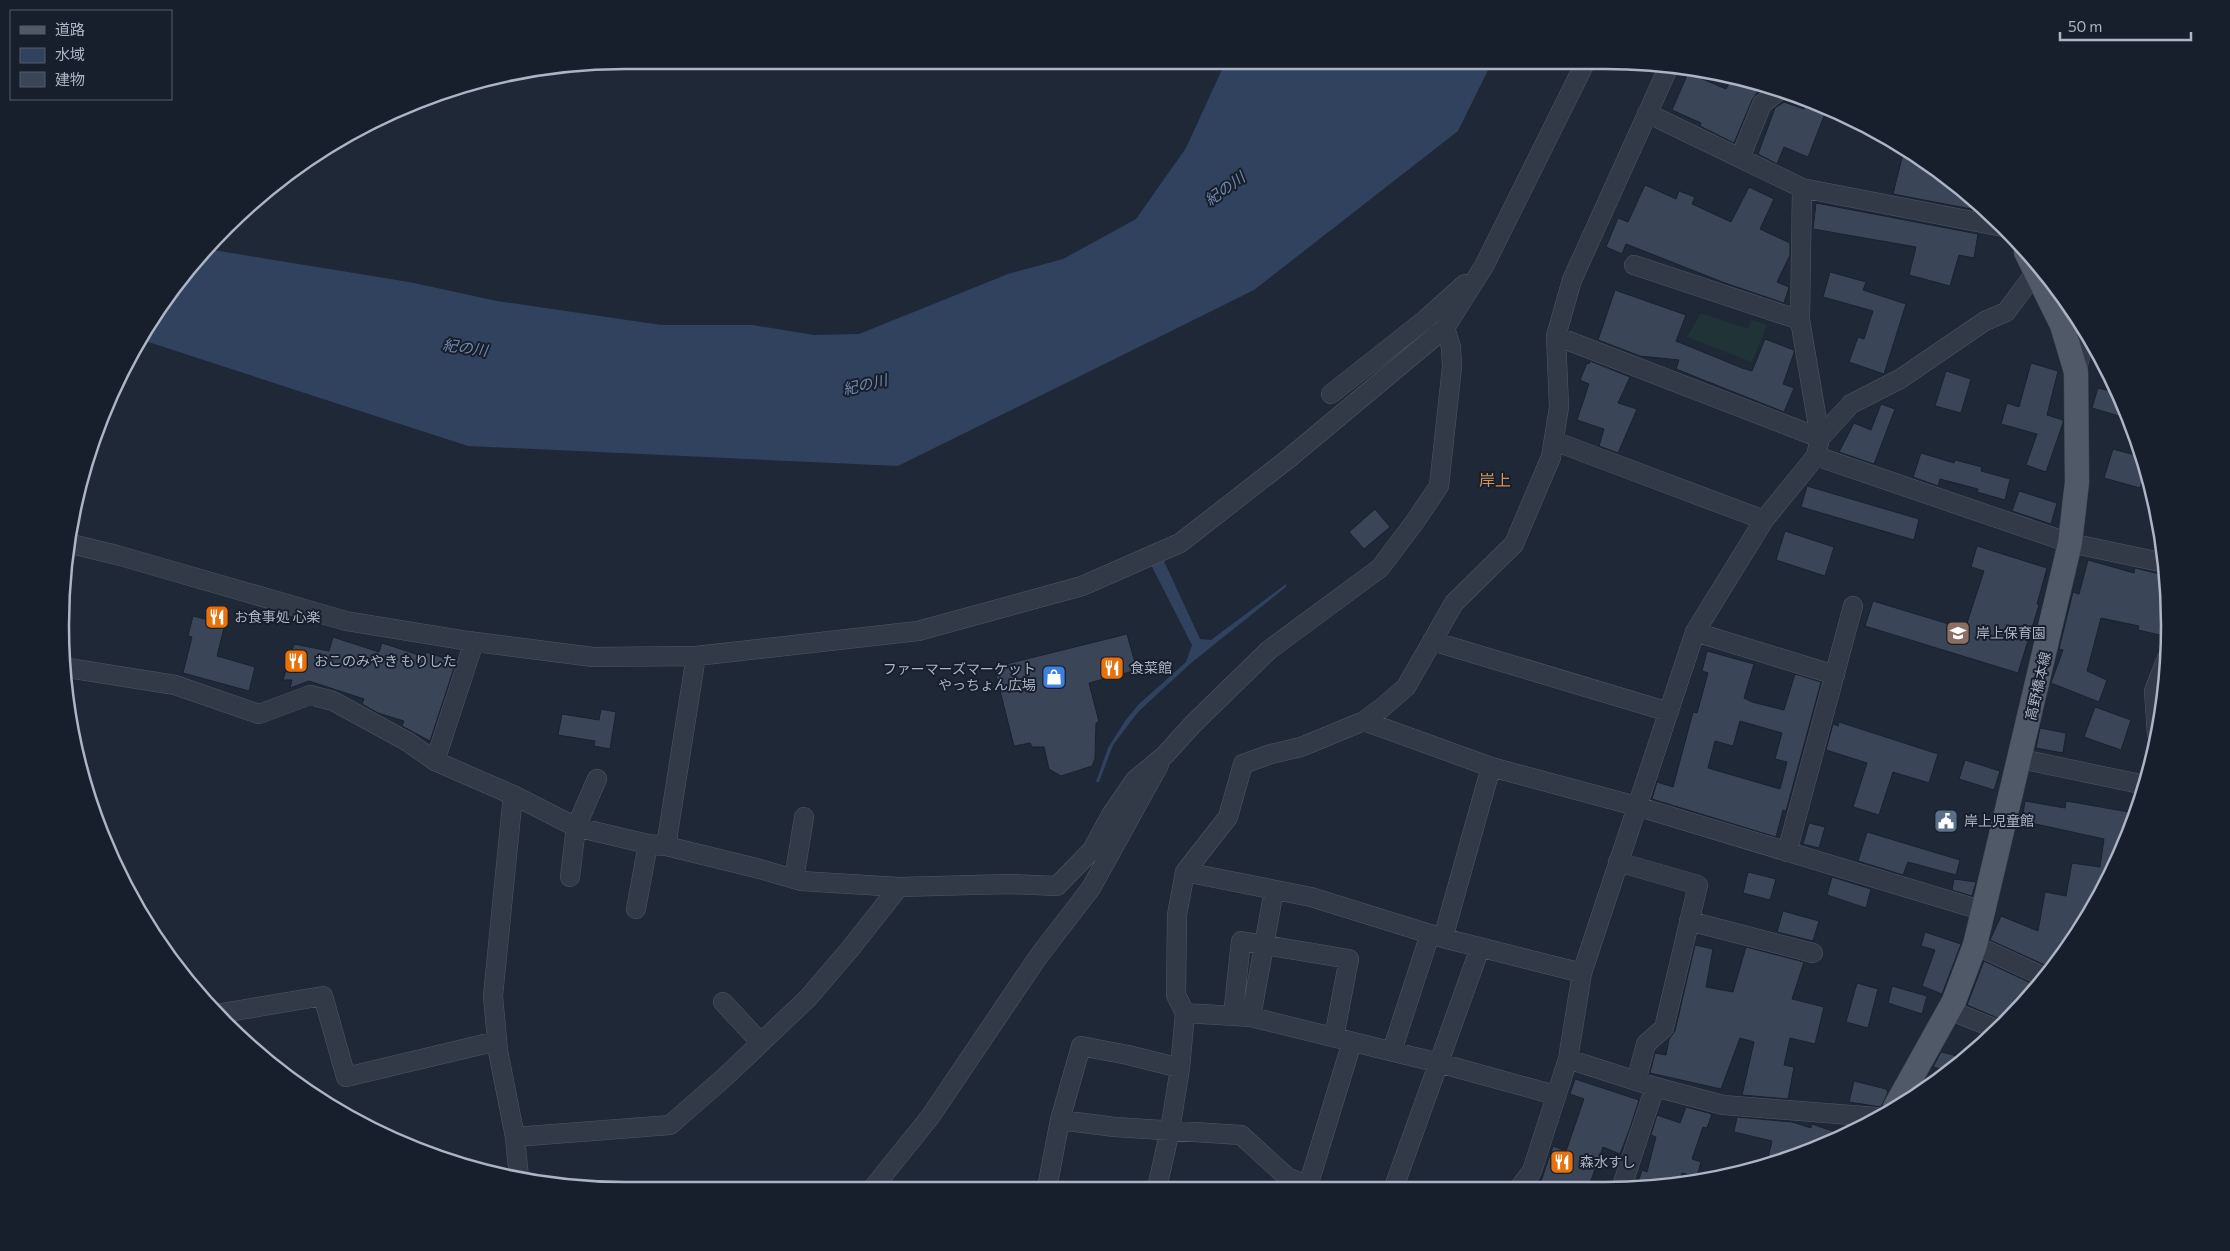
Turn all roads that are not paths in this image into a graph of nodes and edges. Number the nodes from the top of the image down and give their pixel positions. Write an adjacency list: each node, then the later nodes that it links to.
1 (1582, 69): 9 (street)
2 (1666, 73): 4 (street)
3 (1774, 95): 5 (street)
4 (1647, 113): 5 (street); 14 (street)
5 (1740, 158): 6 (street)
6 (1802, 188): 7 (street); 12 (street)
7 (1990, 225)
8 (1634, 265): 12 (street)
9 (1484, 266): 13 (street); 17 (street)
10 (2029, 266): 19 (street)
11 (2039, 278): 16 (main road, 高野橋本線)
12 (1800, 320): 19 (street)
13 (1445, 328): 28 (street); 35 (street)
14 (1556, 336): 18 (street); 19 (street)
15 (2084, 342): 16 (street)
16 (2076, 372): 21 (main road, 高野橋本線)
17 (1331, 394)
18 (1554, 441): 20 (street); 26 (street)
19 (1818, 447): 20 (street); 21 (street)
20 (1764, 520): 25 (street)
21 (2070, 543): 23 (street); 36 (main road, 高野橋本線)
22 (75, 545): 27 (street)
23 (2157, 561)
24 (1853, 606): 30 (street)
25 (1695, 632): 30 (street); 33 (street)
26 (1432, 641): 33 (street); 34 (street)
27 (474, 642): 28 (street); 37 (street)
28 (696, 656): 45 (street)
29 (71, 668): 37 (street)
30 (1835, 674): 46 (street)
31 (2158, 680): 32 (street)
32 (2155, 705)
33 (1669, 712): 42 (street)
34 (1364, 721): 38 (street); 48 (street)
35 (1165, 756): 51 (street); 86 (street)
36 (2021, 759): 40 (street); 54 (main road, 高野橋本線)
37 (435, 761): 41 (street)
38 (1491, 767): 42 (street); 56 (street)
39 (598, 780): 44 (street)
40 (2138, 784)
41 (513, 795): 44 (street); 70 (street)
42 (1636, 806): 46 (street); 47 (street)
43 (804, 817): 50 (street)
44 (576, 827): 45 (street); 49 (street)
45 (657, 845): 50 (street); 53 (street)
46 (1787, 852): 54 (street)
47 (1618, 862): 55 (street); 61 (street)
48 (1185, 872): 52 (street); 66 (street)
49 (570, 877)
50 (794, 879): 51 (street)
51 (899, 887): 71 (street)
52 (1274, 890): 56 (street); 57 (street)
53 (636, 909)
54 (1984, 911): 58 (main road, 高野橋本線)
55 (1689, 921): 60 (street); 76 (street)
56 (1436, 936): 59 (street); 72 (street)
57 (1264, 944): 67 (street); 69 (street)
58 (1975, 945): 62 (street); 64 (main road, 高野橋本線)
59 (1480, 948): 61 (street); 74 (street)
60 (1813, 953)
61 (1582, 973): 73 (street)
62 (2038, 974)
63 (723, 1002): 71 (street)
64 (1949, 1010): 68 (street); 79 (main road, 高野橋本線)
65 (226, 1012): 70 (street)
66 (1186, 1013): 67 (street); 75 (street)
67 (1242, 1016): 69 (street)
68 (1990, 1026)
69 (1343, 1039): 72 (street); 90 (street)
70 (497, 1041): 83 (street)
71 (760, 1042): 83 (street)
72 (1392, 1051): 74 (street)
73 (1568, 1059): 76 (street); 78 (street)
74 (1440, 1063): 78 (street); 91 (street)
75 (1180, 1068): 81 (street); 82 (street)
76 (1636, 1081): 77 (street)
77 (1655, 1087): 80 (street); 85 (street)
78 (1555, 1095): 92 (street)
79 (1901, 1096)
80 (1867, 1116)
81 (1060, 1120): 82 (street); 87 (street)
82 (1170, 1130): 88 (street); 89 (street)
83 (515, 1136): 84 (street)
84 (518, 1172)
85 (1624, 1181)
86 (878, 1182)
87 (1048, 1182)
88 (1158, 1182)
89 (1285, 1182)
90 (1310, 1182)
91 (1396, 1182)
92 (1524, 1182)

